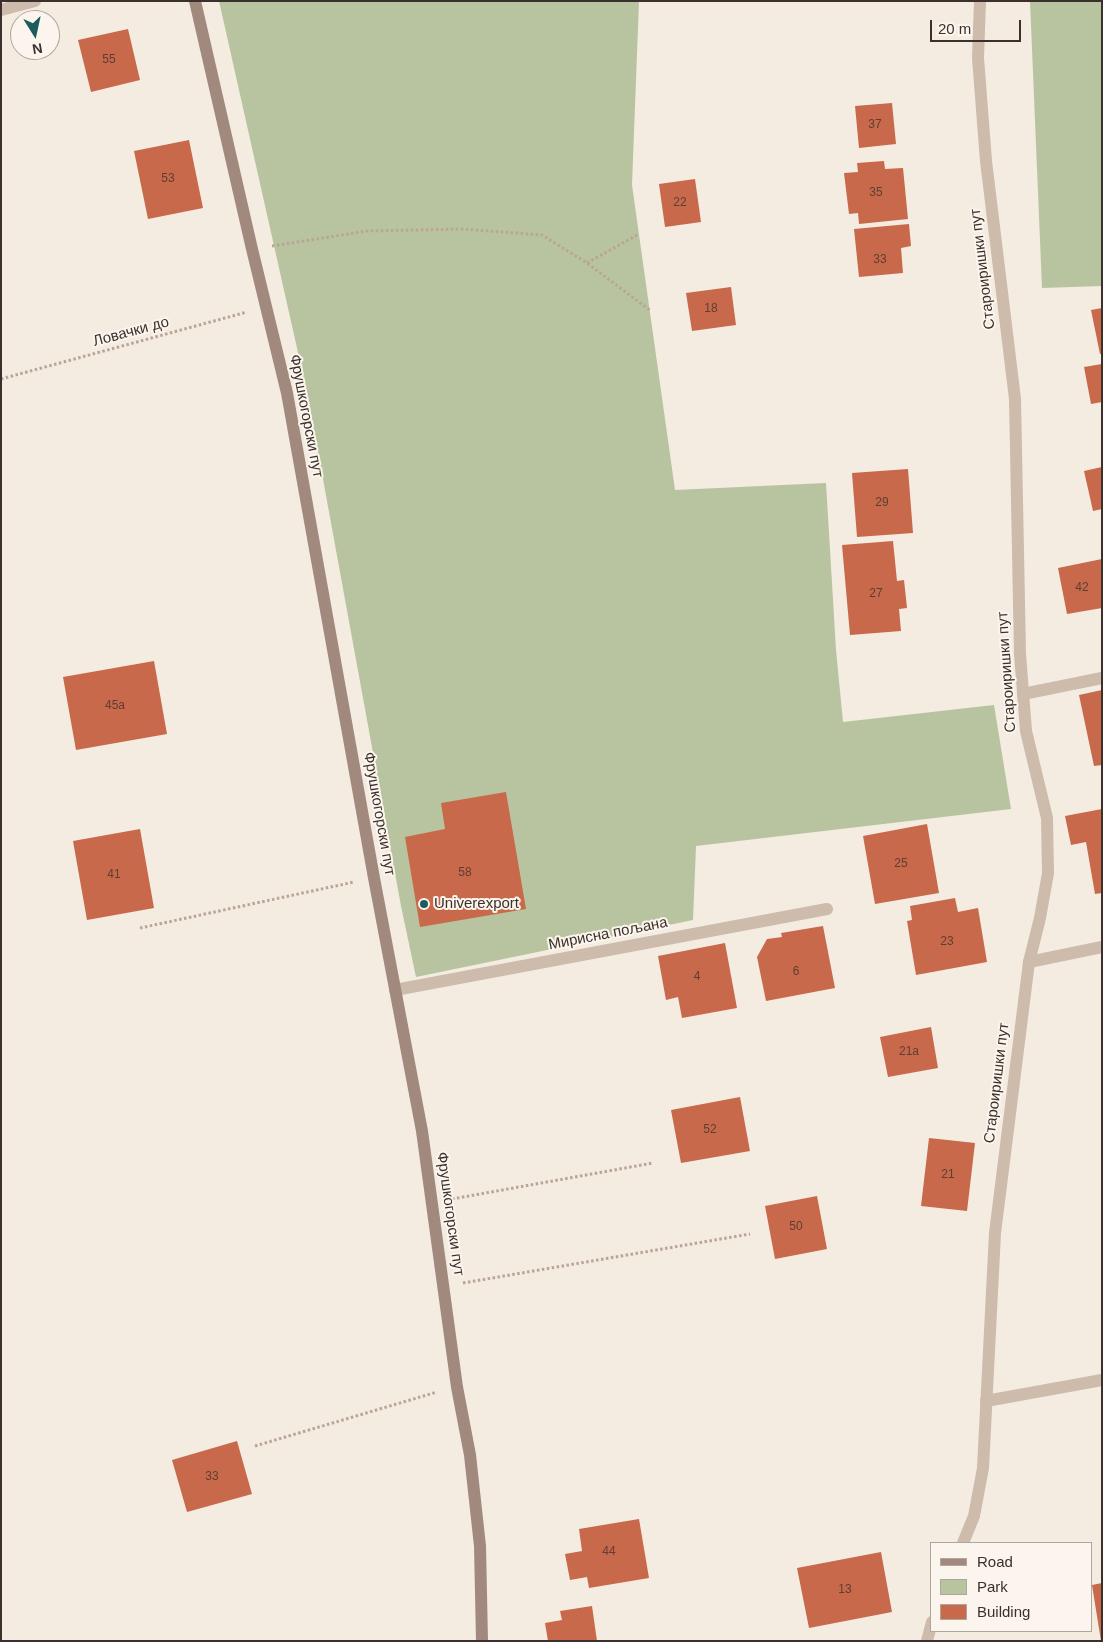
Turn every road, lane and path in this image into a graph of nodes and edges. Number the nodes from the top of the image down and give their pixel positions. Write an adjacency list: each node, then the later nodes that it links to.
1 (34, 1): 4 (street)
2 (195, 1): 6 (street, Фрушкогорски пут)
3 (980, 1): 12 (street, Староиришки пут)
4 (1, 10)
5 (636, 235): 7 (path)
6 (252, 249): 7 (path); 8 (street, Фрушкогорски пут)
7 (588, 263): 9 (path)
8 (266, 306): 10 (path, Ловачки до); 13 (street, Фрушкогорски пут)
9 (651, 311)
10 (1, 379)
11 (1102, 678): 12 (street)
12 (1023, 694): 17 (street, Староиришки пут)
13 (374, 878): 15 (path); 18 (street, Фрушкогорски пут)
14 (827, 909): 18 (street, Мирисна пољана)
15 (140, 928)
16 (1102, 947): 17 (street)
17 (1029, 962): 25 (street, Староиришки пут)
18 (395, 990): 20 (street, Фрушкогорски пут)
19 (653, 1163): 20 (path)
20 (432, 1203): 22 (street, Фрушкогорски пут)
21 (750, 1234): 22 (path)
22 (443, 1286): 24 (street, Фрушкогорски пут)
23 (1102, 1380): 25 (street)
24 (457, 1386): 26 (path); 28 (street, Фрушкогорски пут)
25 (986, 1401): 27 (street, Староиришки пут)
26 (255, 1446)
27 (963, 1542)
28 (482, 1641)

